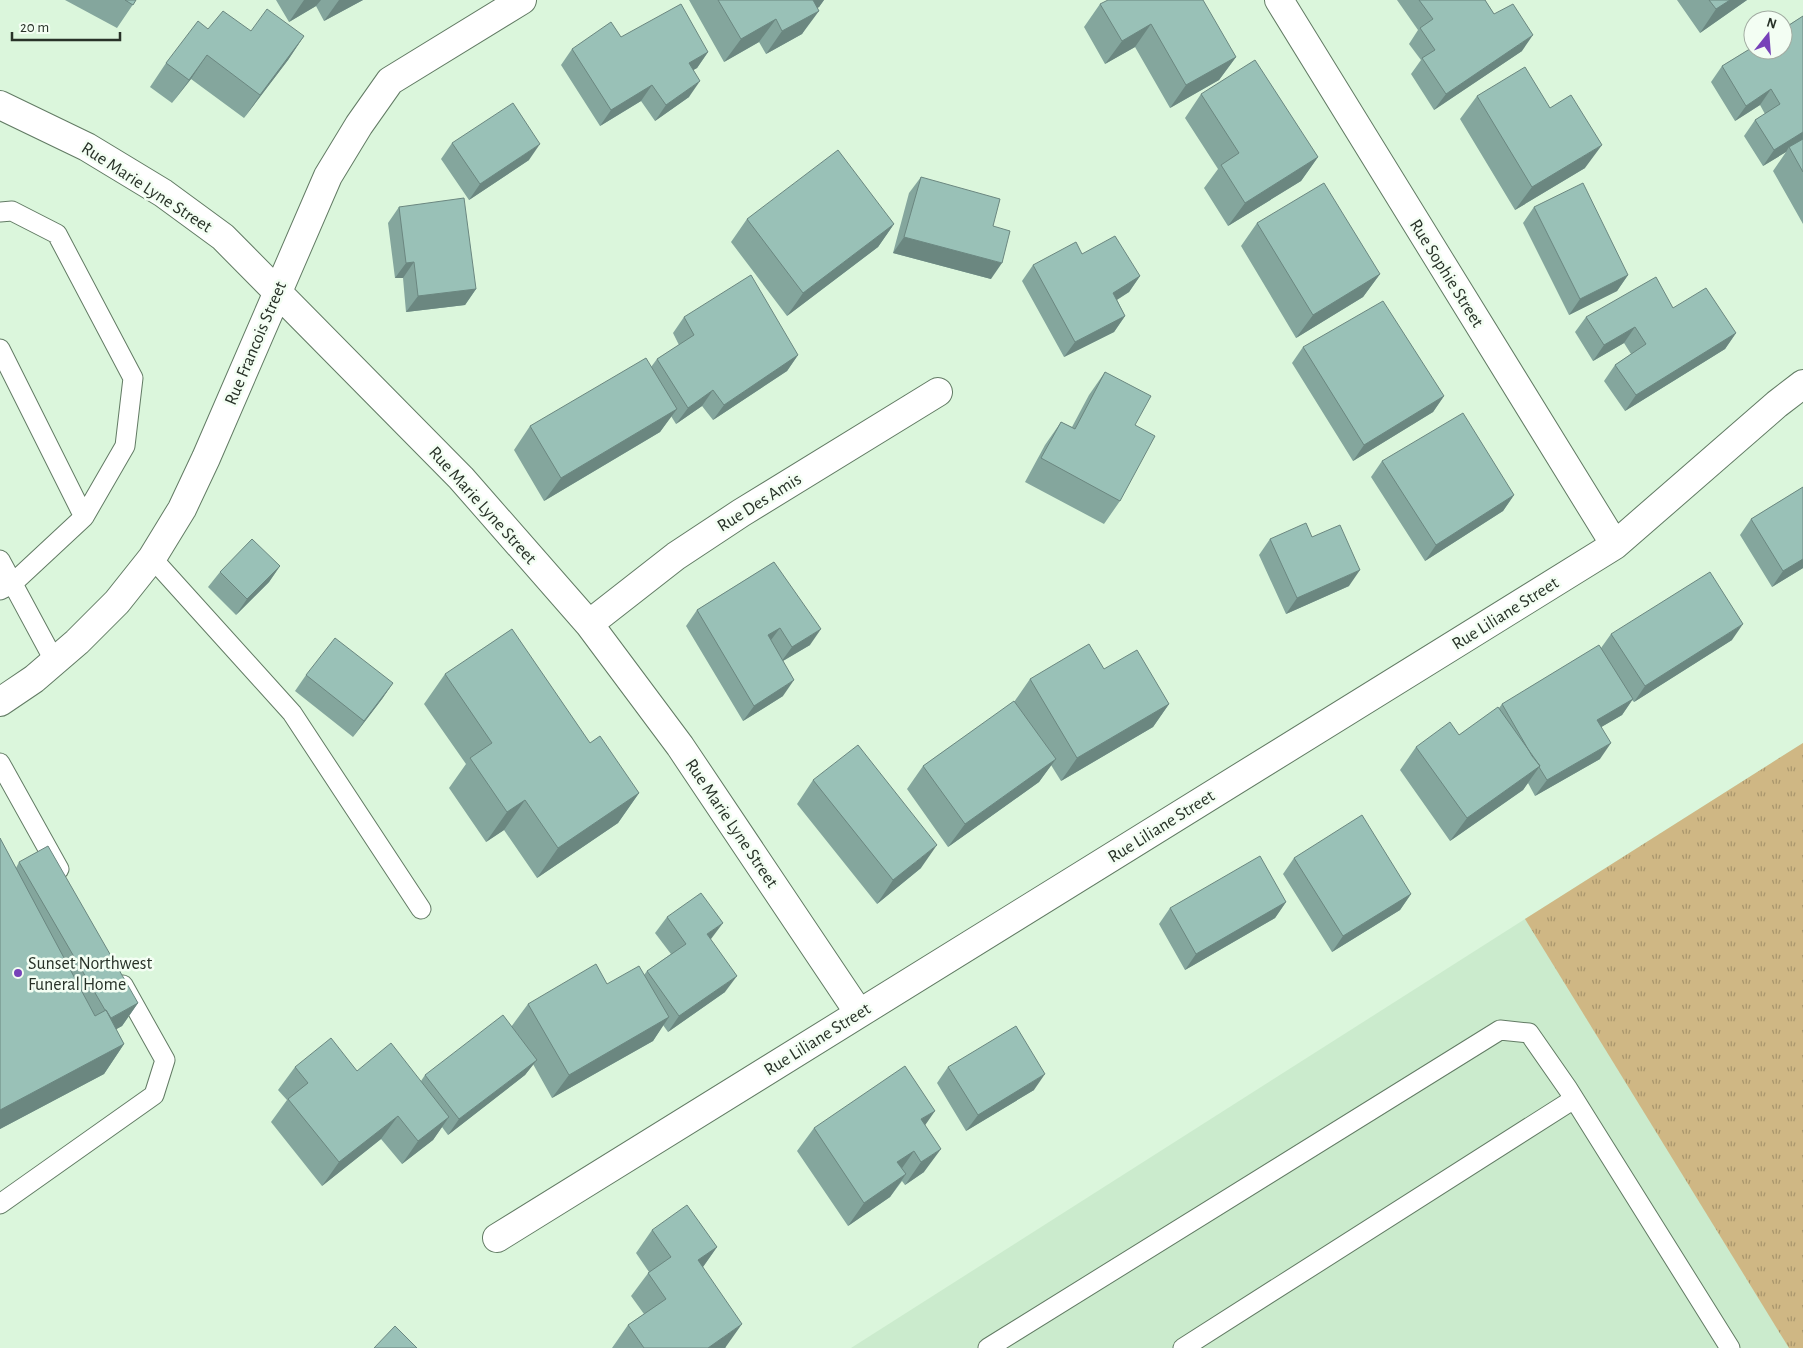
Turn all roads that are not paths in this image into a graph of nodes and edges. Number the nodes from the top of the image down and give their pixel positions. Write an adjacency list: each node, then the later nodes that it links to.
1 (522, 0): 5 (street, Rue Francois Street)
2 (1279, 0): 10 (street, Rue Sophie Street)
3 (0, 105): 5 (street, Rue Marie Lyne Street)
4 (0, 212): 9 (lane)
5 (277, 291): 11 (street, Rue Francois Street); 14 (street, Rue Marie Lyne Street)
6 (0, 350): 9 (lane)
7 (1803, 384): 10 (street, Rue Liliane Street)
8 (938, 392): 14 (street, Rue Des Amis)
9 (84, 517): 13 (lane)
10 (1614, 545): 21 (street, Rue Liliane Street)
11 (152, 558): 15 (street, Rue Francois Street); 19 (lane)
12 (0, 560): 13 (lane)
13 (6, 587): 15 (lane)
14 (589, 624): 21 (street, Rue Marie Lyne Street)
15 (55, 662): 16 (street, Rue Francois Street)
16 (0, 702)
17 (0, 763): 18 (lane)
18 (68, 886)
19 (421, 909)
20 (116, 973): 23 (lane)
21 (859, 1013): 24 (street, Rue Liliane Street)
22 (1574, 1099): 25 (lane); 26 (lane); 27 (lane)
23 (0, 1204)
24 (497, 1238)
25 (988, 1348)
26 (1183, 1348)
27 (1730, 1348)

